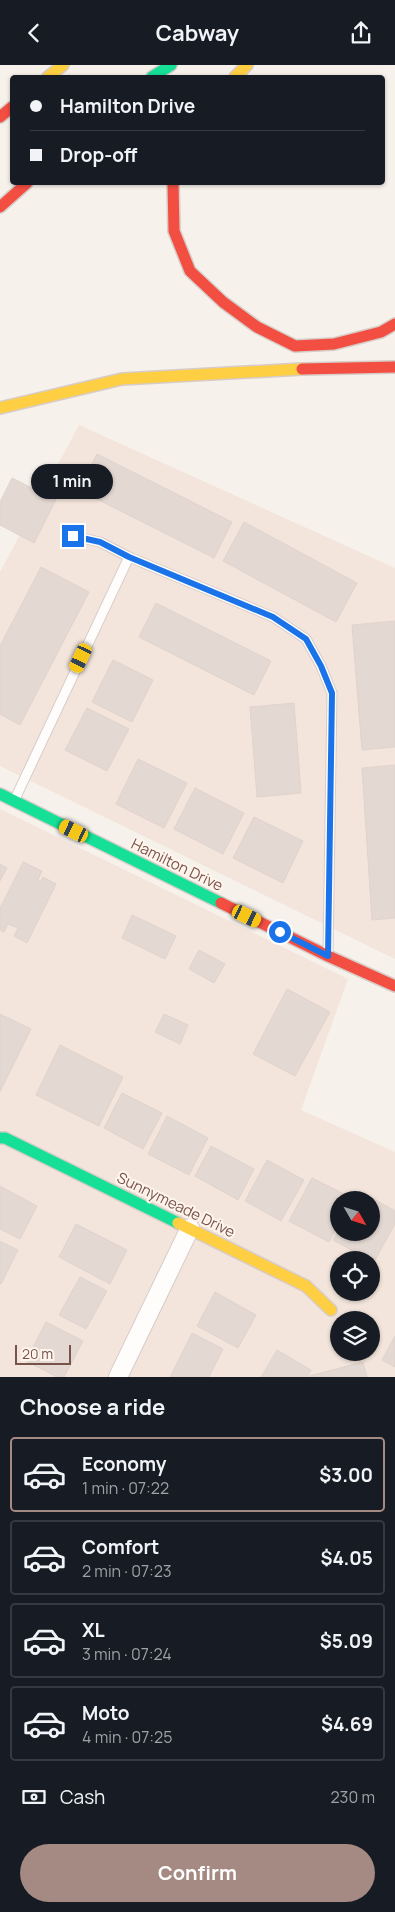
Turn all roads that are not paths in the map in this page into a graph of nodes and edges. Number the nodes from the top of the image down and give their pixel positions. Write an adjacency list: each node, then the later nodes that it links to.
1 (63, 65): 4 (main road)
2 (171, 65): 5 (main road)
3 (247, 65): 6 (main road)
4 (50, 75)
5 (155, 75)
6 (237, 75)
7 (10, 109): 8 (main road)
8 (0, 117)
9 (25, 185): 11 (main road)
10 (173, 185): 12 (main road)
11 (0, 207)
12 (395, 324)
13 (395, 367): 14 (main road)
14 (0, 408)
15 (73, 536): 16 (lane)
16 (129, 557): 18 (lane); 19 (lane)
17 (0, 795): 18 (main road, Hamilton Drive)
18 (14, 801): 19 (main road, Hamilton Drive)
19 (328, 956): 20 (main road, Hamilton Drive)
20 (395, 986)
21 (0, 1138): 22 (main road, Sunnymeade Drive)
22 (190, 1228): 23 (main road, Sunnymeade Drive); 24 (street)
23 (331, 1310)
24 (118, 1377)

